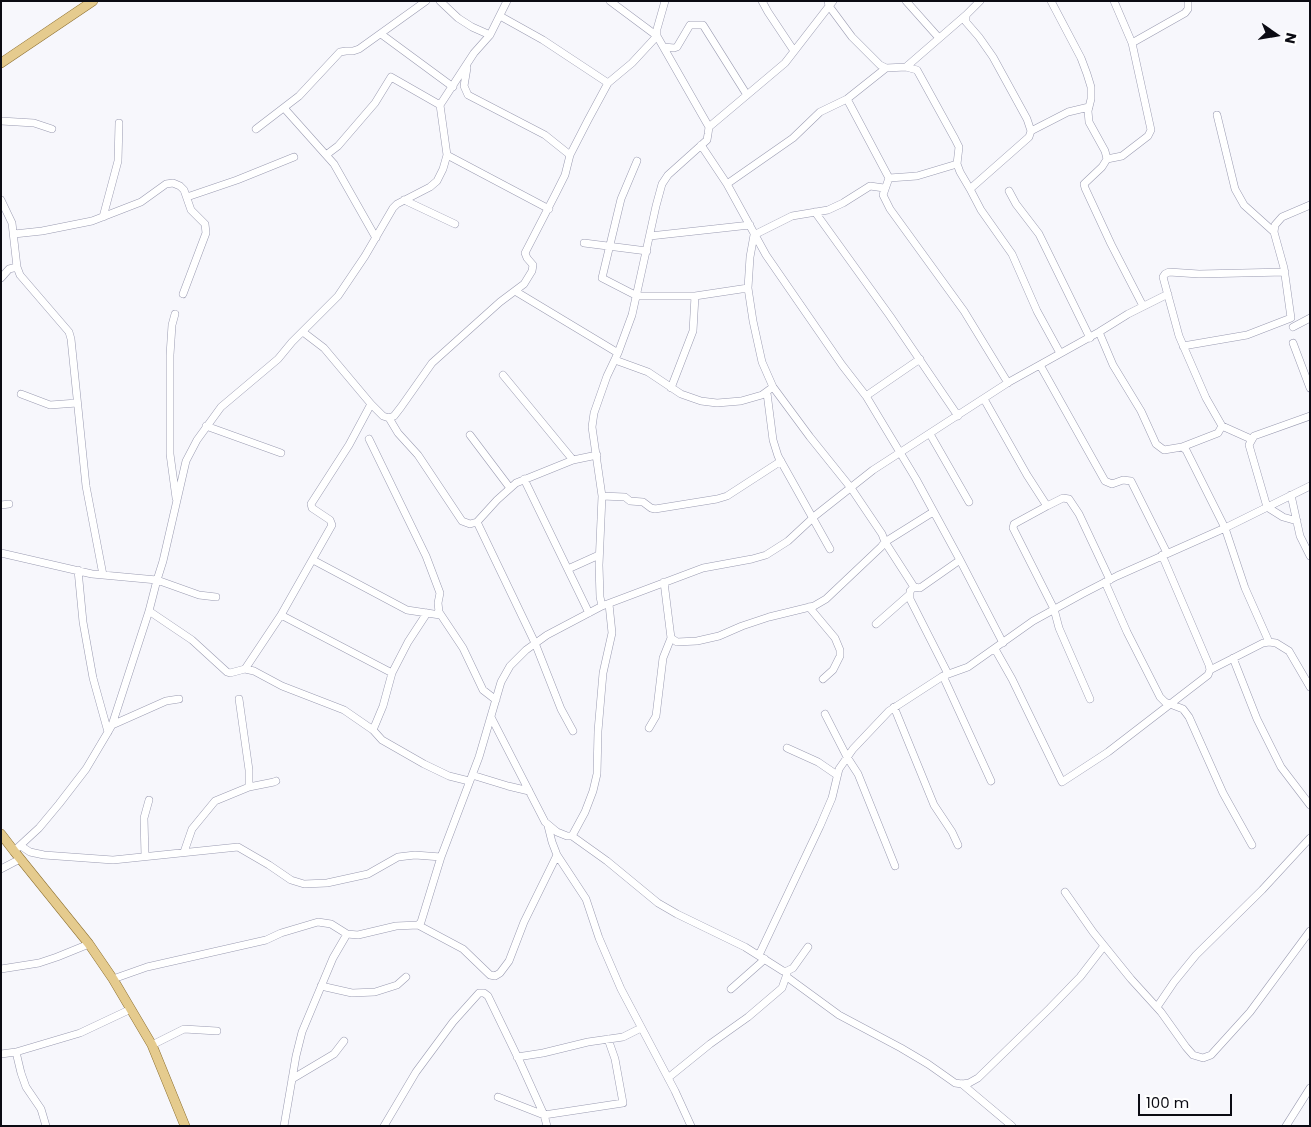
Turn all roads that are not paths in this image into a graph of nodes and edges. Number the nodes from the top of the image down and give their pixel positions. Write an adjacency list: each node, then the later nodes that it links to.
1 (93, 1): 23 (main road)
2 (426, 1): 16 (street)
3 (440, 1): 17 (street)
4 (507, 1): 15 (street)
5 (610, 1): 18 (street)
6 (665, 1): 18 (street)
7 (762, 1): 22 (street)
8 (906, 1): 19 (street)
9 (980, 1): 14 (street)
10 (1051, 1): 32 (street)
11 (1114, 1): 20 (street)
12 (1188, 1): 20 (street)
13 (830, 3): 22 (street); 26 (street)
14 (966, 15): 19 (street); 40 (street)
15 (500, 16): 17 (street); 27 (street)
16 (381, 34): 28 (street); 33 (street)
17 (490, 35): 24 (street)
18 (657, 36): 21 (street); 27 (street)
19 (939, 38): 25 (street)
20 (1132, 42): 46 (street)
21 (664, 47): 29 (street); 37 (street)
22 (794, 51): 29 (street)
23 (2, 60)
24 (467, 62): 28 (street); 44 (street)
25 (906, 67): 26 (street); 48 (street)
26 (886, 68): 30 (street)
27 (608, 84): 44 (street)
28 (453, 87): 31 (street)
29 (747, 95): 37 (street)
30 (847, 98): 49 (street); 50 (street)
31 (440, 105): 42 (street); 43 (street)
32 (1089, 106): 40 (street); 46 (street)
33 (284, 108): 39 (street); 42 (street)
34 (1217, 115): 63 (street)
35 (1, 121): 38 (street)
36 (119, 123): 60 (street)
37 (709, 127): 41 (street)
38 (52, 129)
39 (256, 129)
40 (1031, 131): 52 (street)
41 (701, 146): 50 (street); 66 (street)
42 (326, 155): 67 (street)
43 (446, 155): 56 (street); 58 (street)
44 (570, 155): 58 (street)
45 (294, 157): 54 (street)
46 (1107, 159): 80 (street)
47 (637, 161): 69 (street)
48 (957, 164): 49 (street); 52 (street)
49 (889, 178): 51 (street)
50 (727, 184): 62 (street)
51 (884, 188): 59 (street); 94 (street)
52 (970, 189): 89 (street)
53 (1009, 191): 86 (street)
54 (187, 197): 60 (street); 76 (street)
55 (1, 200): 64 (street)
56 (404, 200): 61 (street); 67 (street)
57 (1310, 205): 63 (street)
58 (549, 208): 75 (street)
59 (816, 212): 65 (street); 91 (street)
60 (103, 217): 64 (street)
61 (455, 224)
62 (750, 225): 65 (street); 66 (street)
63 (1274, 232): 72 (street)
64 (14, 234): 71 (street)
65 (754, 235): 74 (street); 100 (street)
66 (650, 236): 70 (street)
67 (376, 238): 84 (street)
68 (584, 243): 69 (street)
69 (610, 246): 70 (street); 78 (street)
70 (647, 251): 78 (street)
71 (17, 267): 73 (street); 102 (street)
72 (1285, 272): 77 (street); 88 (street)
73 (1, 278)
74 (748, 288): 79 (street); 95 (street)
75 (515, 291): 90 (street); 106 (street)
76 (182, 294)
77 (1168, 294): 80 (street); 88 (street)
78 (637, 296): 79 (street); 90 (street)
79 (695, 296): 96 (street)
80 (1143, 306): 85 (street)
81 (175, 314): 125 (street)
82 (1310, 318): 83 (street)
83 (1293, 327)
84 (303, 332): 103 (street); 107 (street)
85 (1099, 332): 86 (street); 113 (street)
86 (1090, 338): 89 (street)
87 (1293, 343): 97 (street)
88 (1183, 346): 108 (street)
89 (1060, 354): 92 (street)
90 (616, 357): 96 (street); 116 (street)
91 (920, 359): 100 (street); 104 (street)
92 (1040, 365): 94 (street); 137 (street)
93 (503, 375): 117 (street)
94 (1008, 383): 101 (street)
95 (774, 387): 98 (street); 122 (street)
96 (671, 388): 98 (street)
97 (1310, 388)
98 (767, 393): 118 (street)
99 (21, 394): 102 (street)
100 (866, 396): 115 (street)
101 (984, 399): 104 (street); 127 (street)
102 (77, 403): 144 (street)
103 (371, 404): 106 (street); 140 (street)
104 (958, 416): 109 (street)
105 (1310, 416): 112 (street)
106 (389, 418): 132 (street)
107 (206, 426): 114 (street); 125 (street)
108 (1222, 426): 112 (street); 113 (street)
109 (930, 434): 115 (street); 126 (street)
110 (470, 435): 121 (street)
111 (369, 440): 158 (street)
112 (1251, 440): 128 (street)
113 (1182, 447): 133 (street)
114 (281, 453)
115 (900, 453): 122 (street); 129 (street)
116 (597, 455): 117 (street); 124 (street)
117 (572, 460): 119 (street)
118 (781, 461): 124 (street); 130 (street)
119 (524, 479): 121 (street); 142 (street)
120 (1310, 486): 123 (street)
121 (510, 488): 132 (street)
122 (851, 488): 130 (street); 134 (street)
123 (1291, 495): 128 (street); 131 (street)
124 (602, 496): 138 (street)
125 (176, 499): 145 (street)
126 (969, 502)
127 (1047, 506): 146 (street); 153 (street)
128 (1267, 507): 131 (street); 133 (street)
129 (933, 512): 134 (street); 141 (street)
130 (813, 517): 135 (street); 147 (street)
131 (1297, 520): 139 (street)
132 (477, 522): 162 (street)
133 (1225, 528): 137 (street); 161 (street)
134 (885, 542): 148 (street); 152 (street)
135 (830, 550)
136 (1, 553): 143 (street)
137 (1165, 554): 146 (street); 167 (street)
138 (599, 555): 142 (street); 151 (street)
139 (1310, 556)
140 (312, 560): 155 (street); 157 (street)
141 (960, 560): 148 (street); 163 (street)
142 (568, 568): 156 (street)
143 (78, 570): 144 (street); 184 (street)
144 (103, 576): 145 (street)
145 (157, 580): 150 (street); 154 (street)
146 (1107, 581): 153 (street); 176 (street)
147 (664, 582): 151 (street); 160 (street)
148 (914, 587): 149 (street)
149 (910, 595): 159 (street); 169 (street)
150 (216, 597)
151 (606, 605): 156 (street); 197 (street)
152 (809, 607): 160 (street); 170 (street)
153 (1054, 609): 163 (street); 174 (street)
154 (149, 611): 166 (street); 180 (street)
155 (427, 613): 158 (street); 168 (street)
156 (589, 613): 162 (street)
157 (281, 615): 166 (street); 168 (street)
158 (440, 615): 175 (street)
159 (876, 624)
160 (671, 638): 181 (street)
161 (1269, 642): 165 (street); 171 (street)
162 (535, 643): 175 (street); 183 (street)
163 (1003, 643): 164 (street)
164 (995, 649): 169 (street); 176 (street)
165 (1233, 658): 167 (street); 194 (street)
166 (245, 668): 182 (street)
167 (1210, 670): 176 (street)
168 (392, 673): 182 (street)
169 (945, 674): 177 (street); 190 (street)
170 (823, 679)
171 (1310, 687)
172 (180, 699): 180 (street)
173 (239, 699): 191 (street)
174 (1090, 699)
175 (496, 700): 179 (street)
176 (1170, 704): 200 (street)
177 (894, 708): 186 (street); 199 (street)
178 (825, 714): 186 (street)
179 (491, 717): 188 (street); 192 (street)
180 (112, 725): 184 (street)
181 (649, 728)
182 (373, 730): 188 (street)
183 (573, 731)
184 (108, 732): 201 (street)
185 (787, 748): 187 (street)
186 (847, 757): 187 (street); 207 (street)
187 (837, 775): 216 (street)
188 (471, 778): 192 (street); 205 (street)
189 (276, 781): 191 (street)
190 (991, 781)
191 (250, 787): 202 (street)
192 (529, 791): 195 (street)
193 (149, 800): 204 (street)
194 (1310, 805)
195 (548, 826): 197 (street); 203 (street)
196 (1, 834): 201 (main road)
197 (572, 836): 216 (street)
198 (1310, 838): 223 (street)
199 (958, 845)
200 (1252, 845)
201 (17, 849): 204 (street); 206 (main road)
202 (184, 852): 204 (street); 205 (street)
203 (557, 855): 210 (street); 225 (street)
204 (145, 856)
205 (441, 858): 210 (street)
206 (20, 859): 208 (street); 213 (main road)
207 (896, 866)
208 (1, 869)
209 (1065, 892): 214 (street)
210 (418, 925): 212 (street)
211 (1310, 931): 223 (street)
212 (347, 934): 220 (street); 221 (street)
213 (89, 944): 217 (street); 220 (main road)
214 (1104, 946): 223 (street); 235 (street)
215 (808, 947): 218 (street)
216 (762, 957): 218 (street); 222 (street)
217 (1, 969)
218 (787, 974): 234 (street); 235 (street)
219 (406, 977): 221 (street)
220 (113, 979): 224 (main road)
221 (321, 986): 233 (street)
222 (731, 989)
223 (1157, 1008)
224 (131, 1009): 229 (main road); 230 (street)
225 (641, 1028): 227 (street); 234 (street)
226 (217, 1031): 229 (street)
227 (608, 1039): 232 (street); 238 (street)
228 (344, 1041): 233 (street)
229 (152, 1045): 240 (main road)
230 (16, 1052): 231 (street); 239 (street)
231 (1, 1054)
232 (517, 1057): 238 (street); 242 (street)
233 (292, 1078): 241 (street)
234 (668, 1078): 244 (street)
235 (962, 1084): 245 (street)
236 (1310, 1088): 246 (street)
237 (498, 1097): 238 (street)
238 (544, 1115): 243 (street)
239 (46, 1126)
240 (185, 1126)
241 (284, 1126)
242 (384, 1126)
243 (547, 1126)
244 (691, 1126)
245 (1012, 1126)
246 (1286, 1126)

